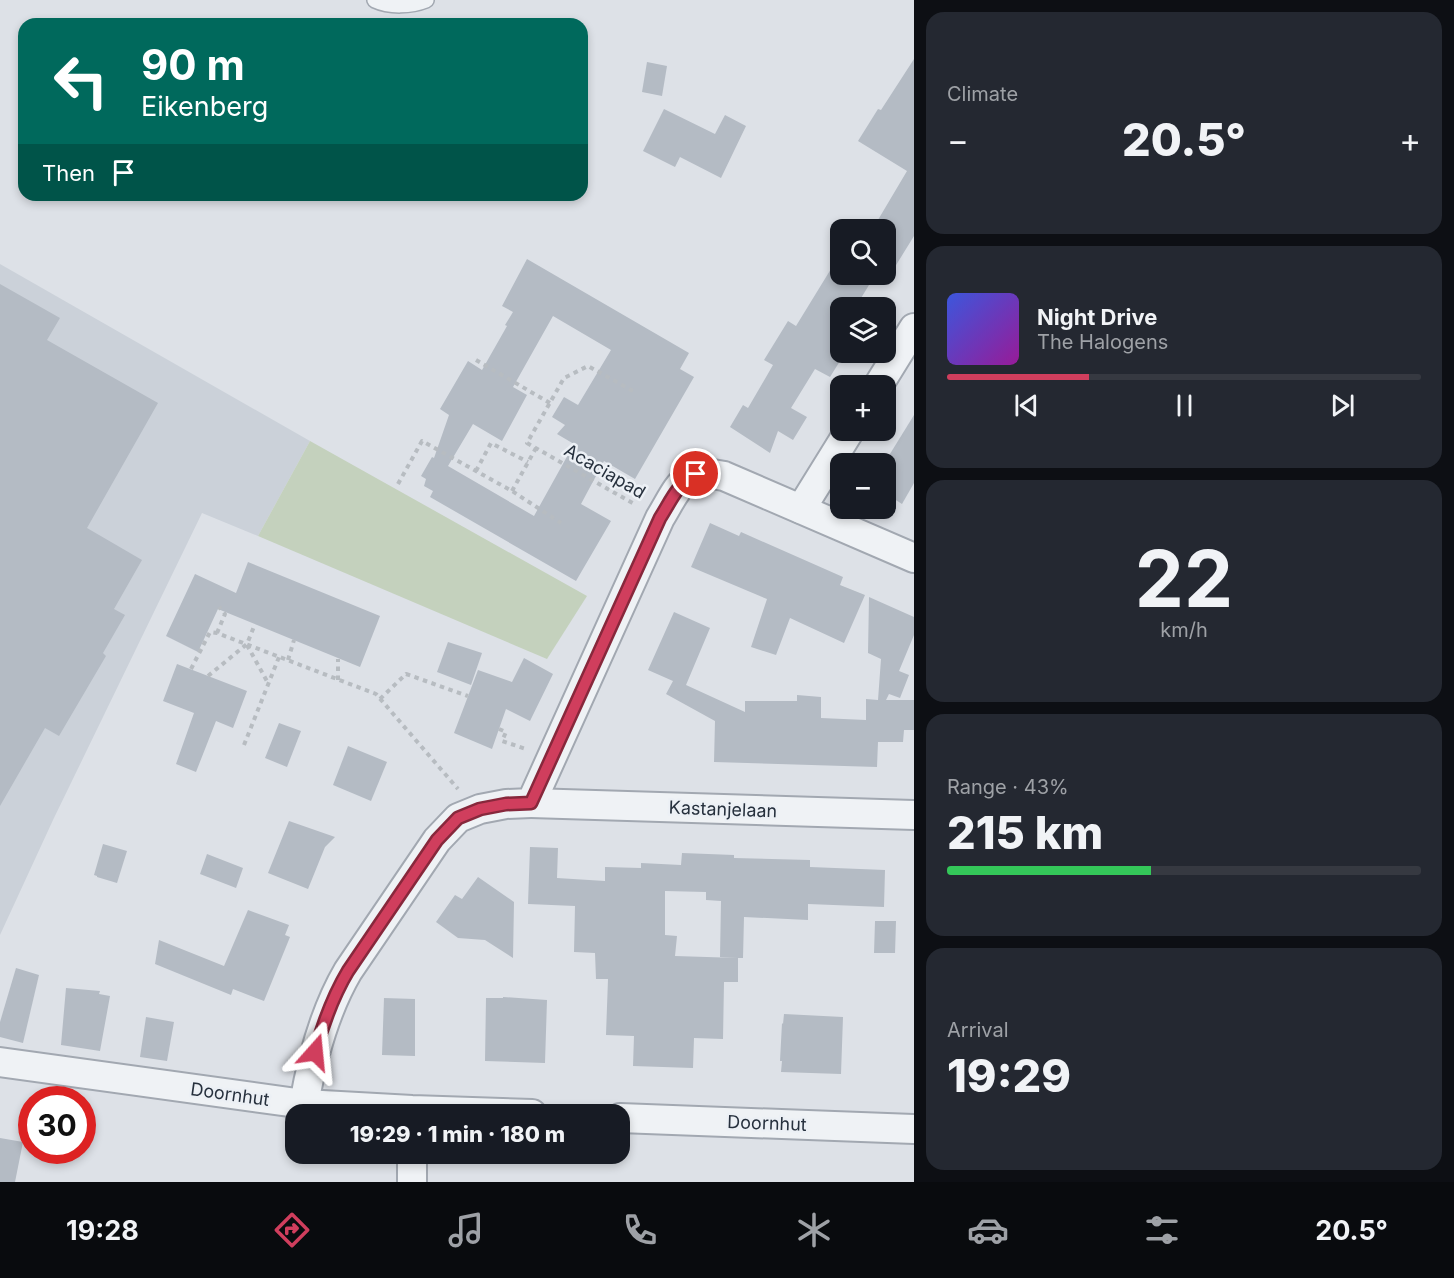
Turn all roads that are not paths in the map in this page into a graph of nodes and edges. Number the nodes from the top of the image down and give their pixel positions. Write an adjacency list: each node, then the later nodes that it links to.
1 (375, 0): 2 (lane)
2 (426, 0)
3 (914, 328): 4 (street)
4 (885, 375)
5 (843, 441): 6 (street)
6 (801, 509): 7 (street); 8 (street)
7 (914, 558)
8 (531, 803): 9 (street, Kastanjelaan); 11 (street, Kastanjelaan)
9 (914, 815)
10 (0, 1062): 11 (street, Doornhut)
11 (304, 1104)
12 (630, 1118): 13 (street, Doornhut)
13 (914, 1129)
14 (412, 1164): 15 (street)
15 (412, 1182)

